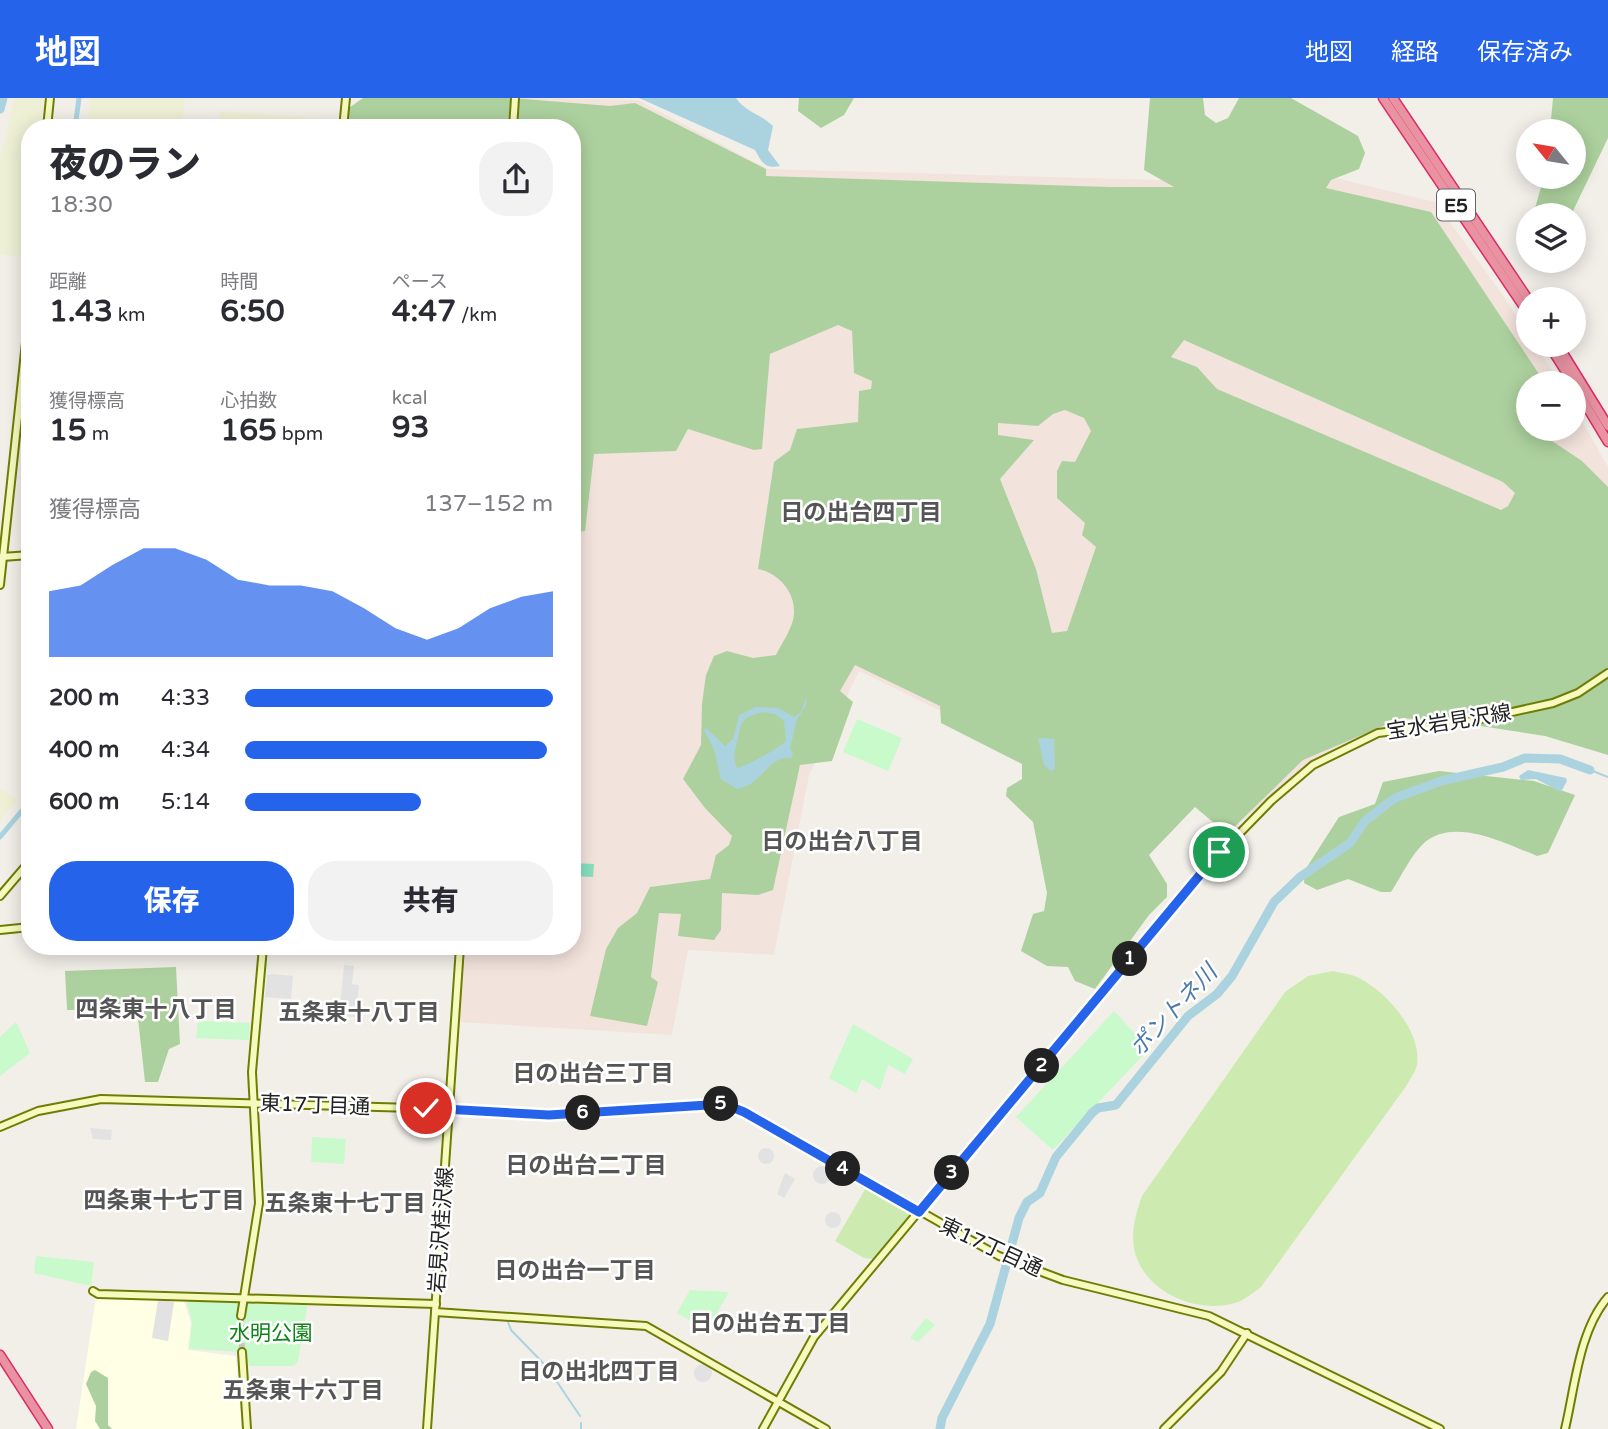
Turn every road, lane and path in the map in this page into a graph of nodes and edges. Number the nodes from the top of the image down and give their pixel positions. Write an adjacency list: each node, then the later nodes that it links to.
1 (50, 98): 6 (street)
2 (346, 98): 7 (street)
3 (515, 98): 8 (street)
4 (1383, 98): 10 (highway, E5)
5 (1393, 98): 9 (highway, E5)
6 (48, 119)
7 (344, 119)
8 (514, 119)
9 (1520, 287)
10 (1516, 295)
11 (1565, 357): 14 (highway)
12 (21, 386): 17 (street)
13 (1586, 406): 15 (highway)
14 (1608, 426)
15 (1608, 442)
16 (21, 556): 17 (street)
17 (2, 557): 18 (street)
18 (0, 585)
19 (1608, 673): 29 (street, 宝水岩見沢線)
20 (21, 872): 21 (street)
21 (0, 896)
22 (21, 928): 23 (street)
23 (0, 930)
24 (262, 955): 26 (street)
25 (459, 955): 27 (street, 岩見沢桂沢線)
26 (252, 1103): 27 (street, 東17丁目通); 28 (street, 東17丁目通); 31 (street)
27 (449, 1109): 29 (street, 東17丁目通); 33 (street, 岩見沢桂沢線)
28 (0, 1126)
29 (919, 1212): 35 (street, 東17丁目通); 38 (street, 宝水岩見沢線)
30 (93, 1290): 31 (street)
31 (242, 1297): 33 (street); 34 (street)
32 (1608, 1297): 46 (street)
33 (435, 1308): 38 (street); 41 (street, 岩見沢桂沢線)
34 (241, 1316)
35 (1247, 1333): 44 (street); 45 (street, 東17丁目通)
36 (242, 1352): 40 (street)
37 (0, 1355): 39 (highway)
38 (778, 1402): 42 (street, 宝水岩見沢線); 43 (street)
39 (48, 1429)
40 (247, 1429)
41 (427, 1429)
42 (763, 1429)
43 (826, 1429)
44 (1164, 1429)
45 (1440, 1429)
46 (1565, 1429)

